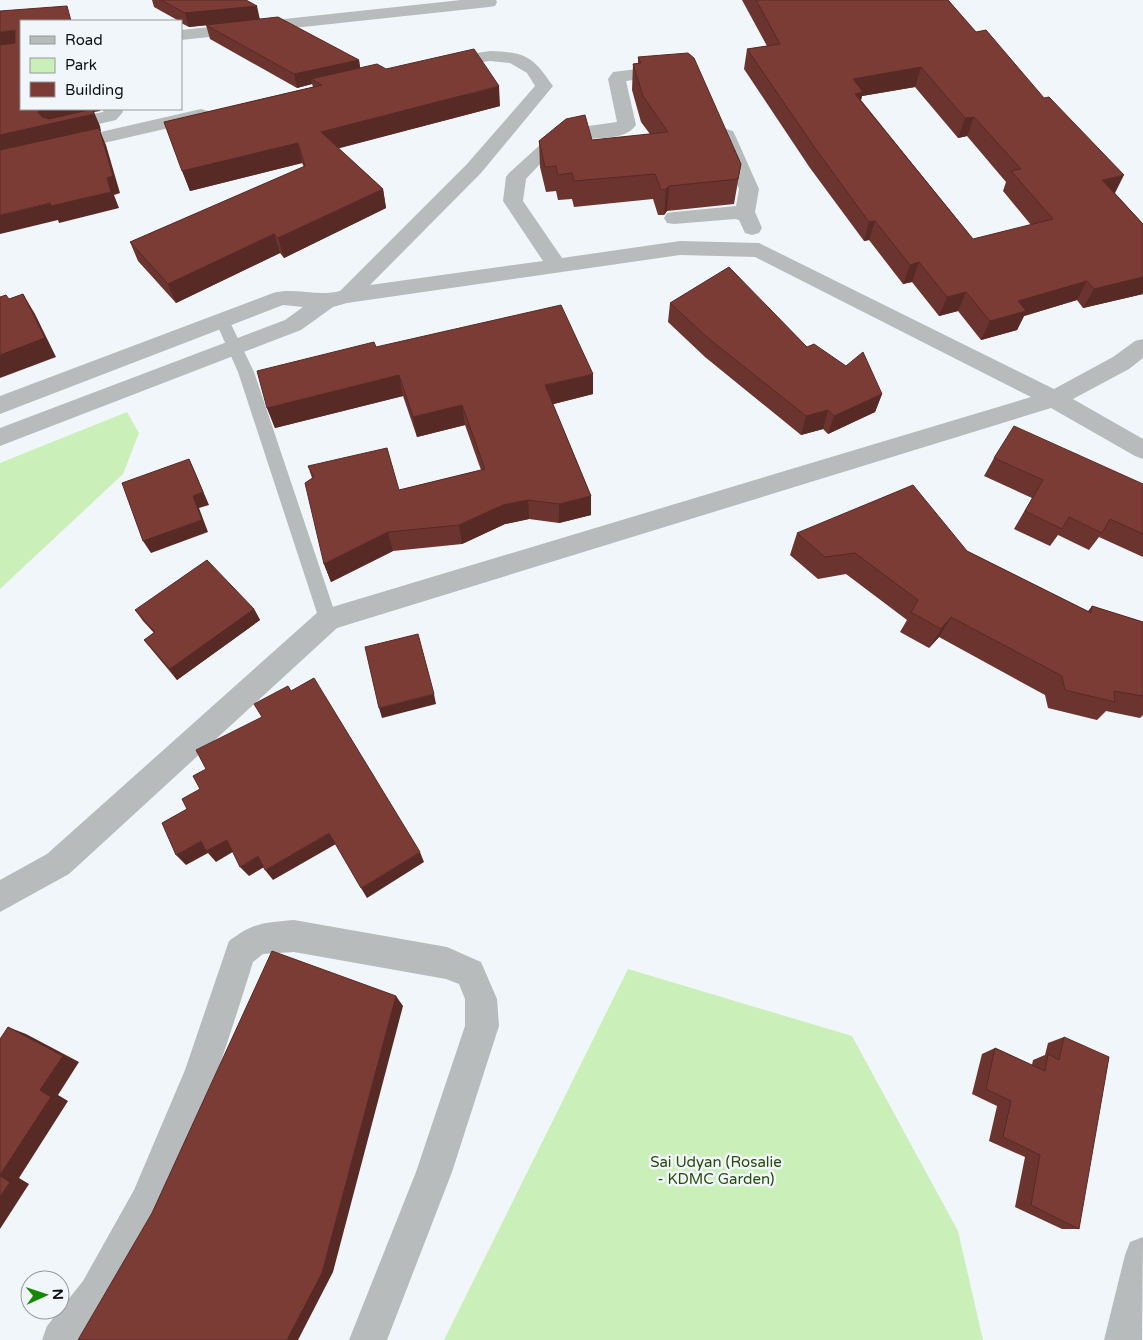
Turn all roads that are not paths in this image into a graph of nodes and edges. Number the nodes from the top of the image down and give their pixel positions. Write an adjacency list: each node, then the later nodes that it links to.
1 (489, 2): 2 (street)
2 (182, 35)
3 (424, 67): 14 (street)
4 (689, 70): 13 (street)
5 (113, 110): 8 (street)
6 (223, 111): 9 (street)
7 (718, 117): 10 (street)
8 (45, 131)
9 (0, 161)
10 (745, 213): 11 (street); 12 (street)
11 (674, 218)
12 (759, 250): 13 (street); 19 (street)
13 (557, 266): 14 (street)
14 (347, 296): 15 (street)
15 (325, 302): 16 (street); 17 (street)
16 (222, 320): 17 (lane); 20 (street)
17 (235, 346): 21 (street); 23 (lane)
18 (1143, 347): 19 (street)
19 (1054, 398): 22 (street); 23 (street)
20 (0, 405)
21 (0, 437)
22 (1143, 450)
23 (328, 619): 24 (street)
24 (0, 897)
25 (1143, 1256): 28 (street)
26 (61, 1340): 27 (street)
27 (368, 1340)
28 (1124, 1340)

